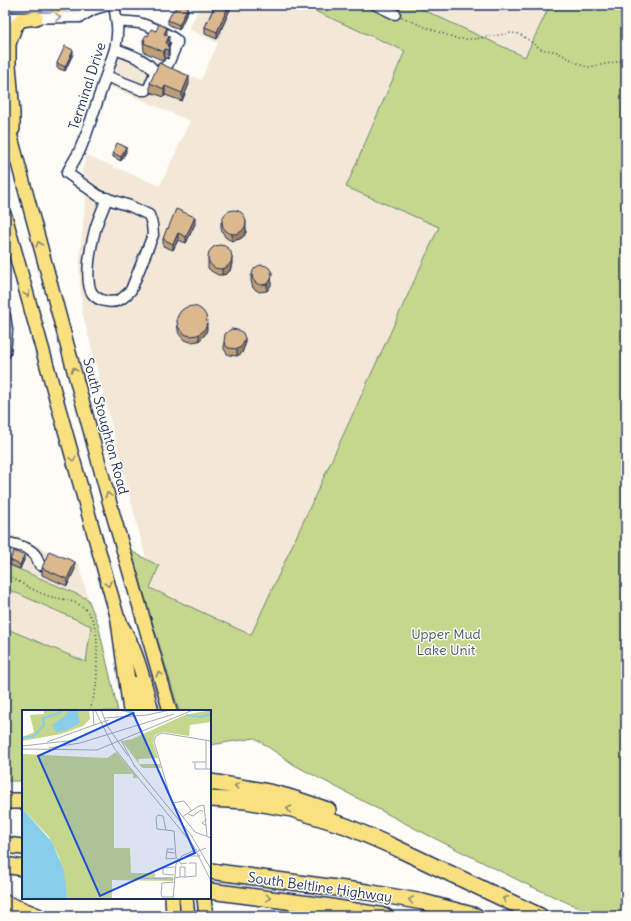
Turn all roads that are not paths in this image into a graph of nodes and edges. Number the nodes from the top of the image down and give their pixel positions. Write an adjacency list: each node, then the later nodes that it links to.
1 (108, 5): 6 (street)
2 (114, 5): 10 (street, Terminal Drive)
3 (376, 5): 7 (street)
4 (5, 6): 5 (street)
5 (57, 6): 6 (street)
6 (94, 9): 9 (street, one-way to 6)
7 (395, 14)
8 (5, 18): 9 (street)
9 (36, 18): 15 (main road)
10 (117, 21): 11 (street, Terminal Drive); 12 (street)
11 (115, 49): 12 (street); 13 (street, Terminal Drive)
12 (155, 73): 13 (street)
13 (106, 76): 16 (street, Terminal Drive)
14 (5, 115): 15 (main road)
15 (9, 147): 27 (main road, South Stoughton Road, one-way to 15)
16 (107, 198): 16 (street)
17 (5, 216): 23 (main road, one-way to 23)
18 (5, 316): 19 (street)
19 (6, 335): 20 (street)
20 (5, 353)
21 (5, 542): 22 (street)
22 (40, 565)
23 (119, 621): 24 (highway); 25 (main road); 26 (main road)
24 (131, 710)
25 (140, 710)
26 (152, 710)
27 (170, 710)
28 (211, 782): 33 (highway, one-way to 28)
29 (211, 799): 33 (highway, one-way to 29)
30 (5, 801): 31 (highway)
31 (22, 801)
32 (5, 845): 34 (highway)
33 (392, 846): 49 (highway, one-way to 33)
34 (22, 847)
35 (5, 865): 36 (highway)
36 (22, 868)
37 (211, 871): 48 (highway, South Beltline Highway, one-way to 37)
38 (211, 891): 47 (highway, South Beltline Highway, one-way to 47)
39 (172, 899): 44 (main road)
40 (186, 899): 45 (main road)
41 (204, 899): 46 (main road)
42 (5, 903): 43 (highway)
43 (38, 916)
44 (173, 916)
45 (188, 916)
46 (206, 916)
47 (385, 916)
48 (476, 916)
49 (540, 916)

